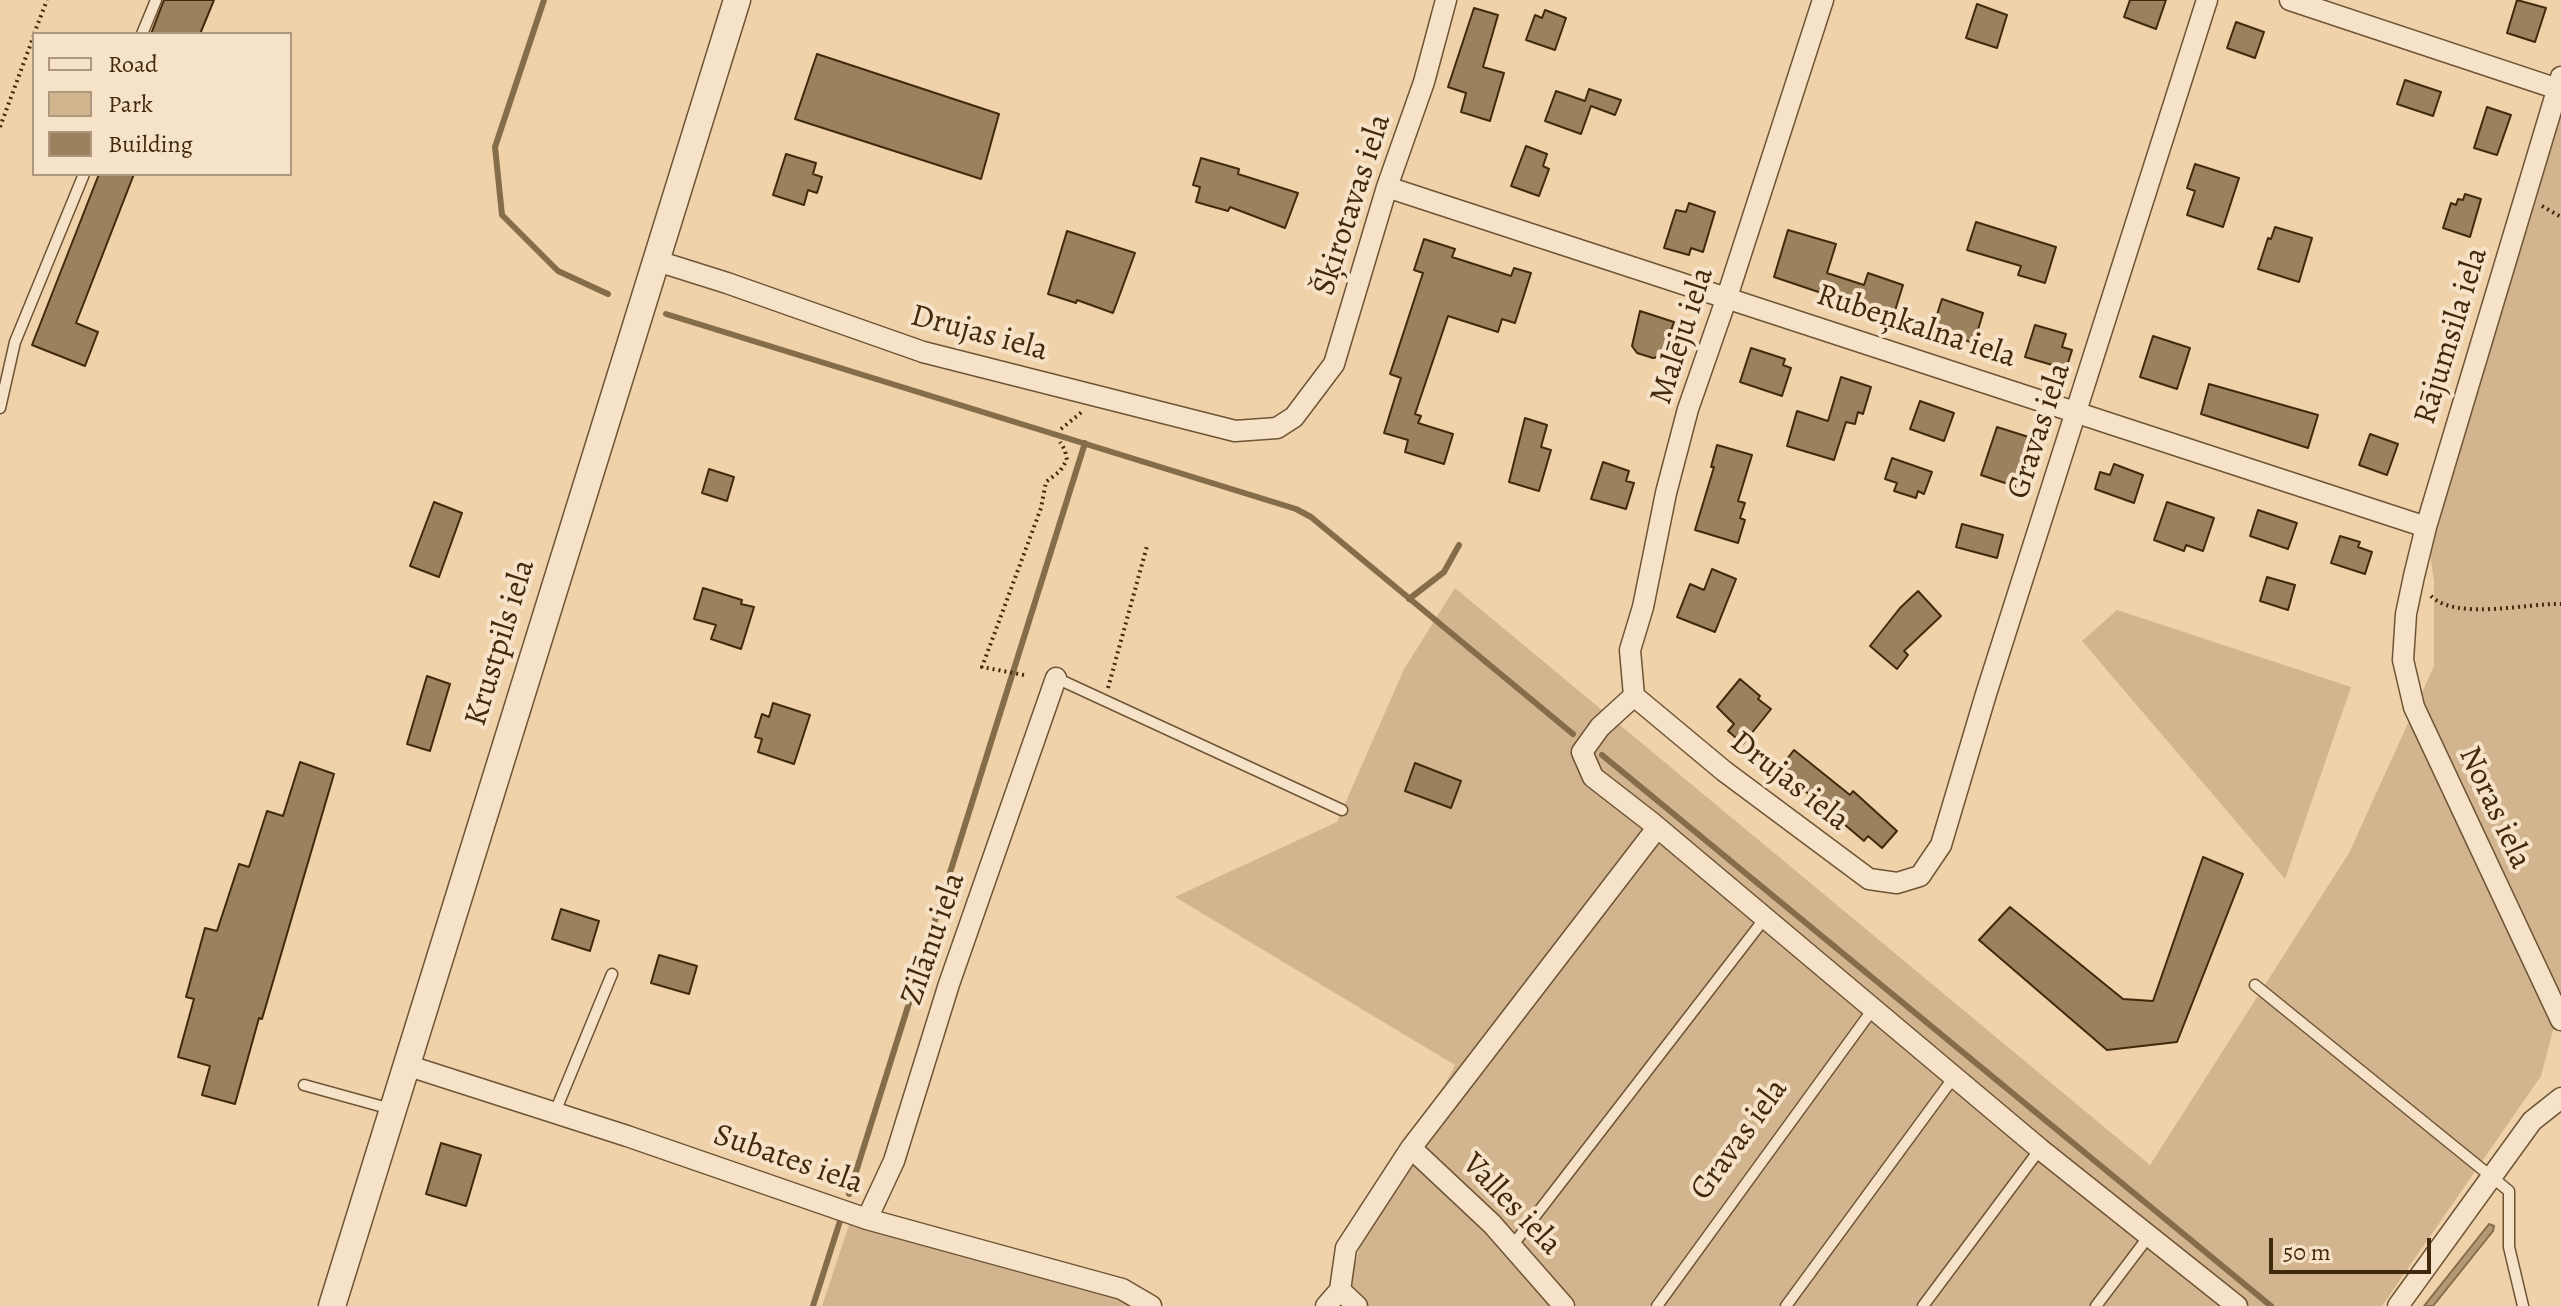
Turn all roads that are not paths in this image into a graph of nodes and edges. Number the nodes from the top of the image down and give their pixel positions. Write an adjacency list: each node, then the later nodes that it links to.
1 (156, 0): 7 (lane)
2 (737, 0): 11 (street, Krustpils iela)
3 (1446, 0): 10 (street, Šķirotavas iela)
4 (1823, 0): 12 (street, Malēju iela)
5 (2207, 0): 14 (street, Gravas iela)
6 (2290, 0): 8 (street)
7 (143, 32)
8 (2559, 83): 16 (street, Rājumsila iela)
9 (83, 176): 13 (lane)
10 (1387, 187): 12 (street, Rubeņkalna iela); 15 (street, Šķirotavas iela)
11 (654, 260): 15 (street, Drujas iela); 28 (street, Krustpils iela)
12 (1727, 297): 14 (street, Rubeņkalna iela); 19 (street, Malēju iela)
13 (0, 408)
14 (2078, 412): 16 (street, Rubeņkalna iela); 22 (street, Gravas iela)
15 (1294, 417)
16 (2426, 527): 17 (street, Rājumsila iela)
17 (2406, 614): 27 (street, Noras iela)
18 (1056, 678): 20 (lane); 37 (street, Zilānu iela)
19 (1634, 696): 21 (street); 22 (street, Drujas iela)
20 (1342, 810)
21 (1657, 828): 23 (street); 34 (street)
22 (1920, 876)
23 (1765, 918): 26 (street); 39 (lane)
24 (612, 974): 33 (lane)
25 (2255, 985): 36 (lane)
26 (1873, 1009): 29 (street); 46 (lane, Gravas iela)
27 (2561, 1020)
28 (406, 1065): 32 (street, Krustpils iela); 33 (street, Subates iela)
29 (1954, 1077): 35 (street); 47 (lane)
30 (304, 1085): 32 (lane)
31 (2561, 1098): 36 (street)
32 (393, 1110): 41 (street, Krustpils iela)
33 (555, 1112): 37 (street, Subates iela)
34 (1411, 1148): 39 (street, Valles iela); 40 (street)
35 (2040, 1149): 38 (street); 48 (lane)
36 (2493, 1178): 51 (street); 52 (lane)
37 (867, 1219): 42 (street, Subates iela)
38 (2149, 1236): 49 (lane); 50 (street)
39 (1512, 1246): 45 (street, Valles iela)
40 (1340, 1290): 43 (street); 44 (street)
41 (332, 1306)
42 (1151, 1306)
43 (1326, 1306)
44 (1357, 1306)
45 (1564, 1306)
46 (1657, 1306)
47 (1786, 1306)
48 (1923, 1306)
49 (2096, 1306)
50 (2237, 1306)
51 (2398, 1306)
52 (2523, 1306)

